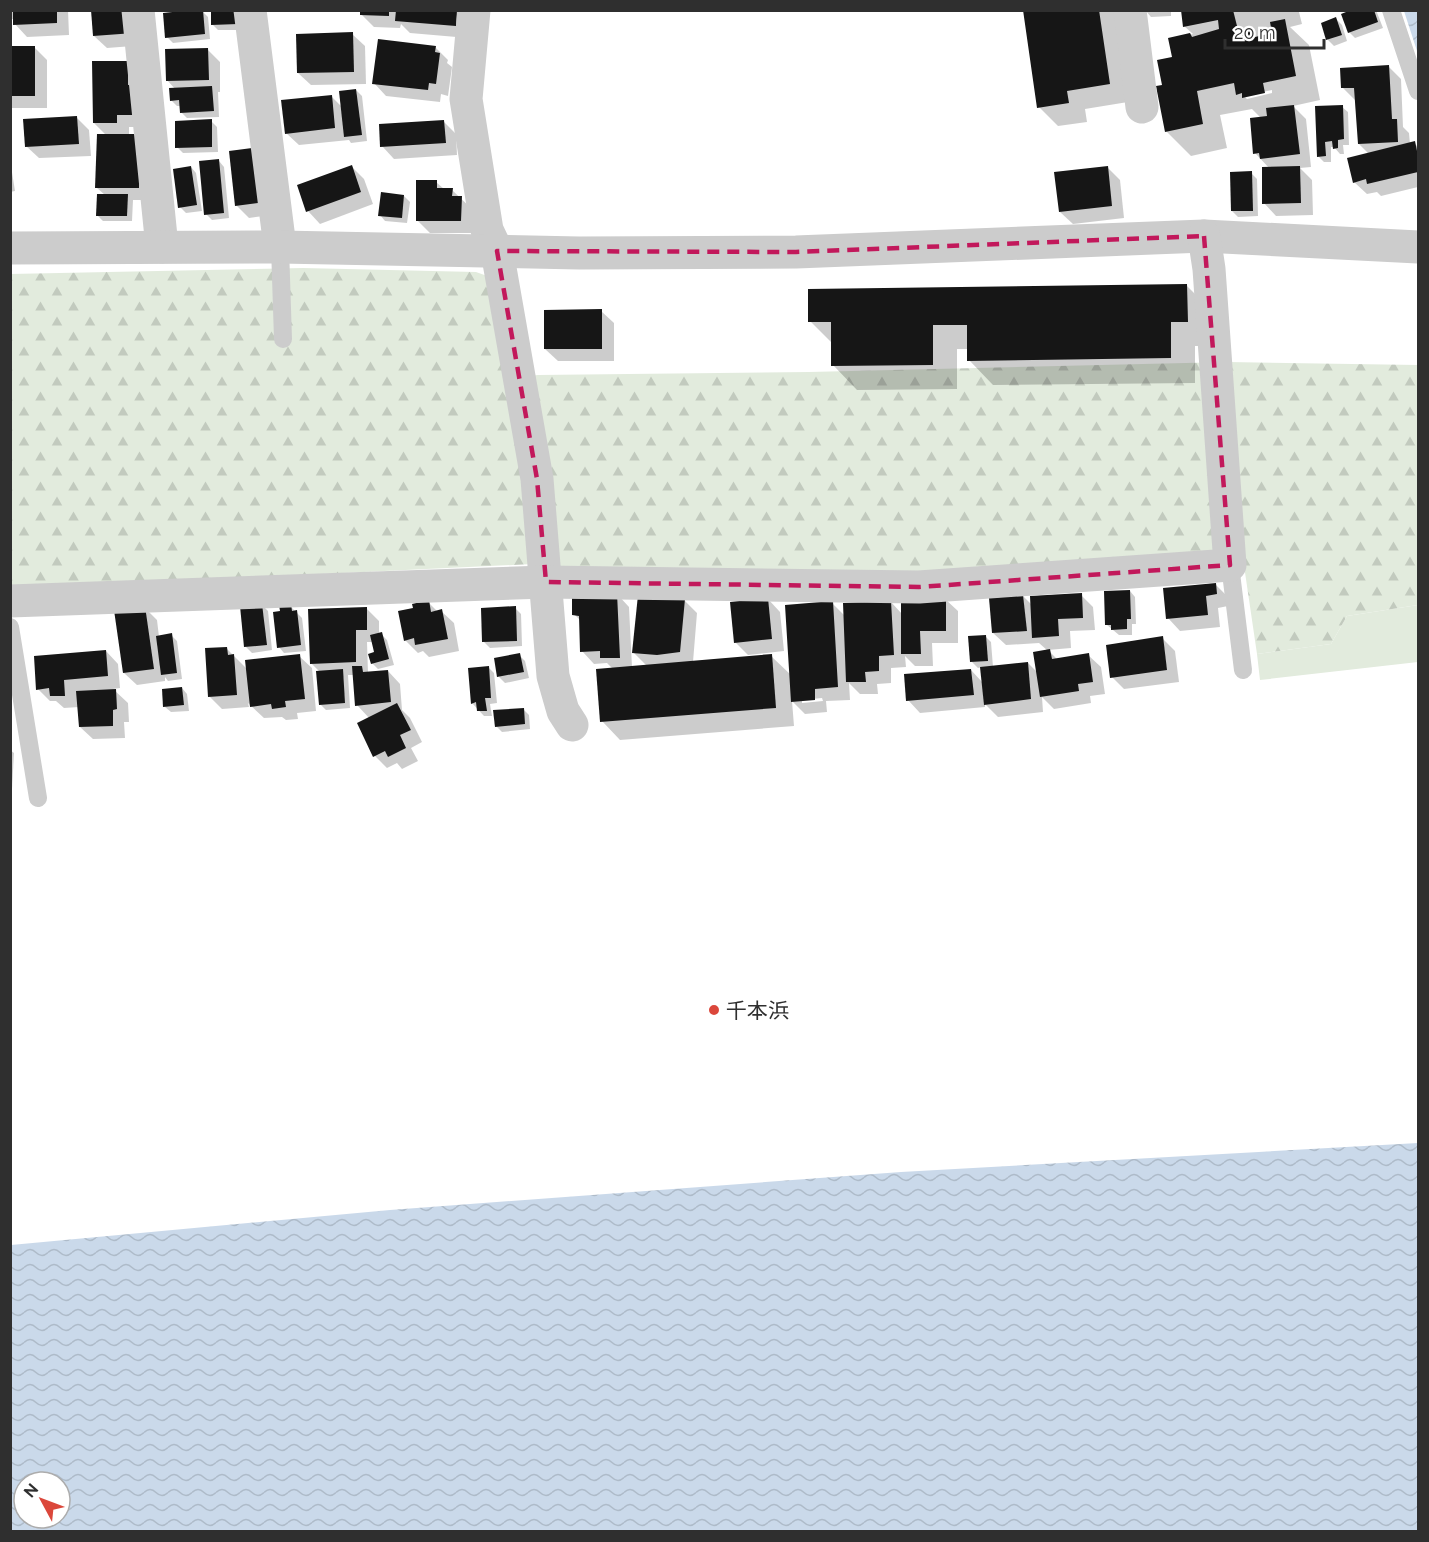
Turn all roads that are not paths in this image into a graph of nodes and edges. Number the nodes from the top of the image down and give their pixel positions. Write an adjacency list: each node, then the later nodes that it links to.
1 (138, 10): 9 (street)
2 (250, 10): 10 (street)
3 (474, 10): 13 (street)
4 (1130, 10): 7 (street)
5 (1391, 10): 6 (lane)
6 (1419, 91)
7 (1142, 107)
8 (1204, 236): 11 (street); 13 (street); 15 (street)
9 (162, 247): 10 (street); 12 (street)
10 (280, 247): 13 (street); 14 (lane)
11 (1419, 247)
12 (10, 248)
13 (497, 251): 16 (street)
14 (283, 339)
15 (1230, 565): 16 (street); 19 (lane)
16 (546, 582): 17 (street); 20 (street)
17 (10, 601)
18 (10, 627): 21 (lane)
19 (1243, 670)
20 (572, 725)
21 (38, 798)

